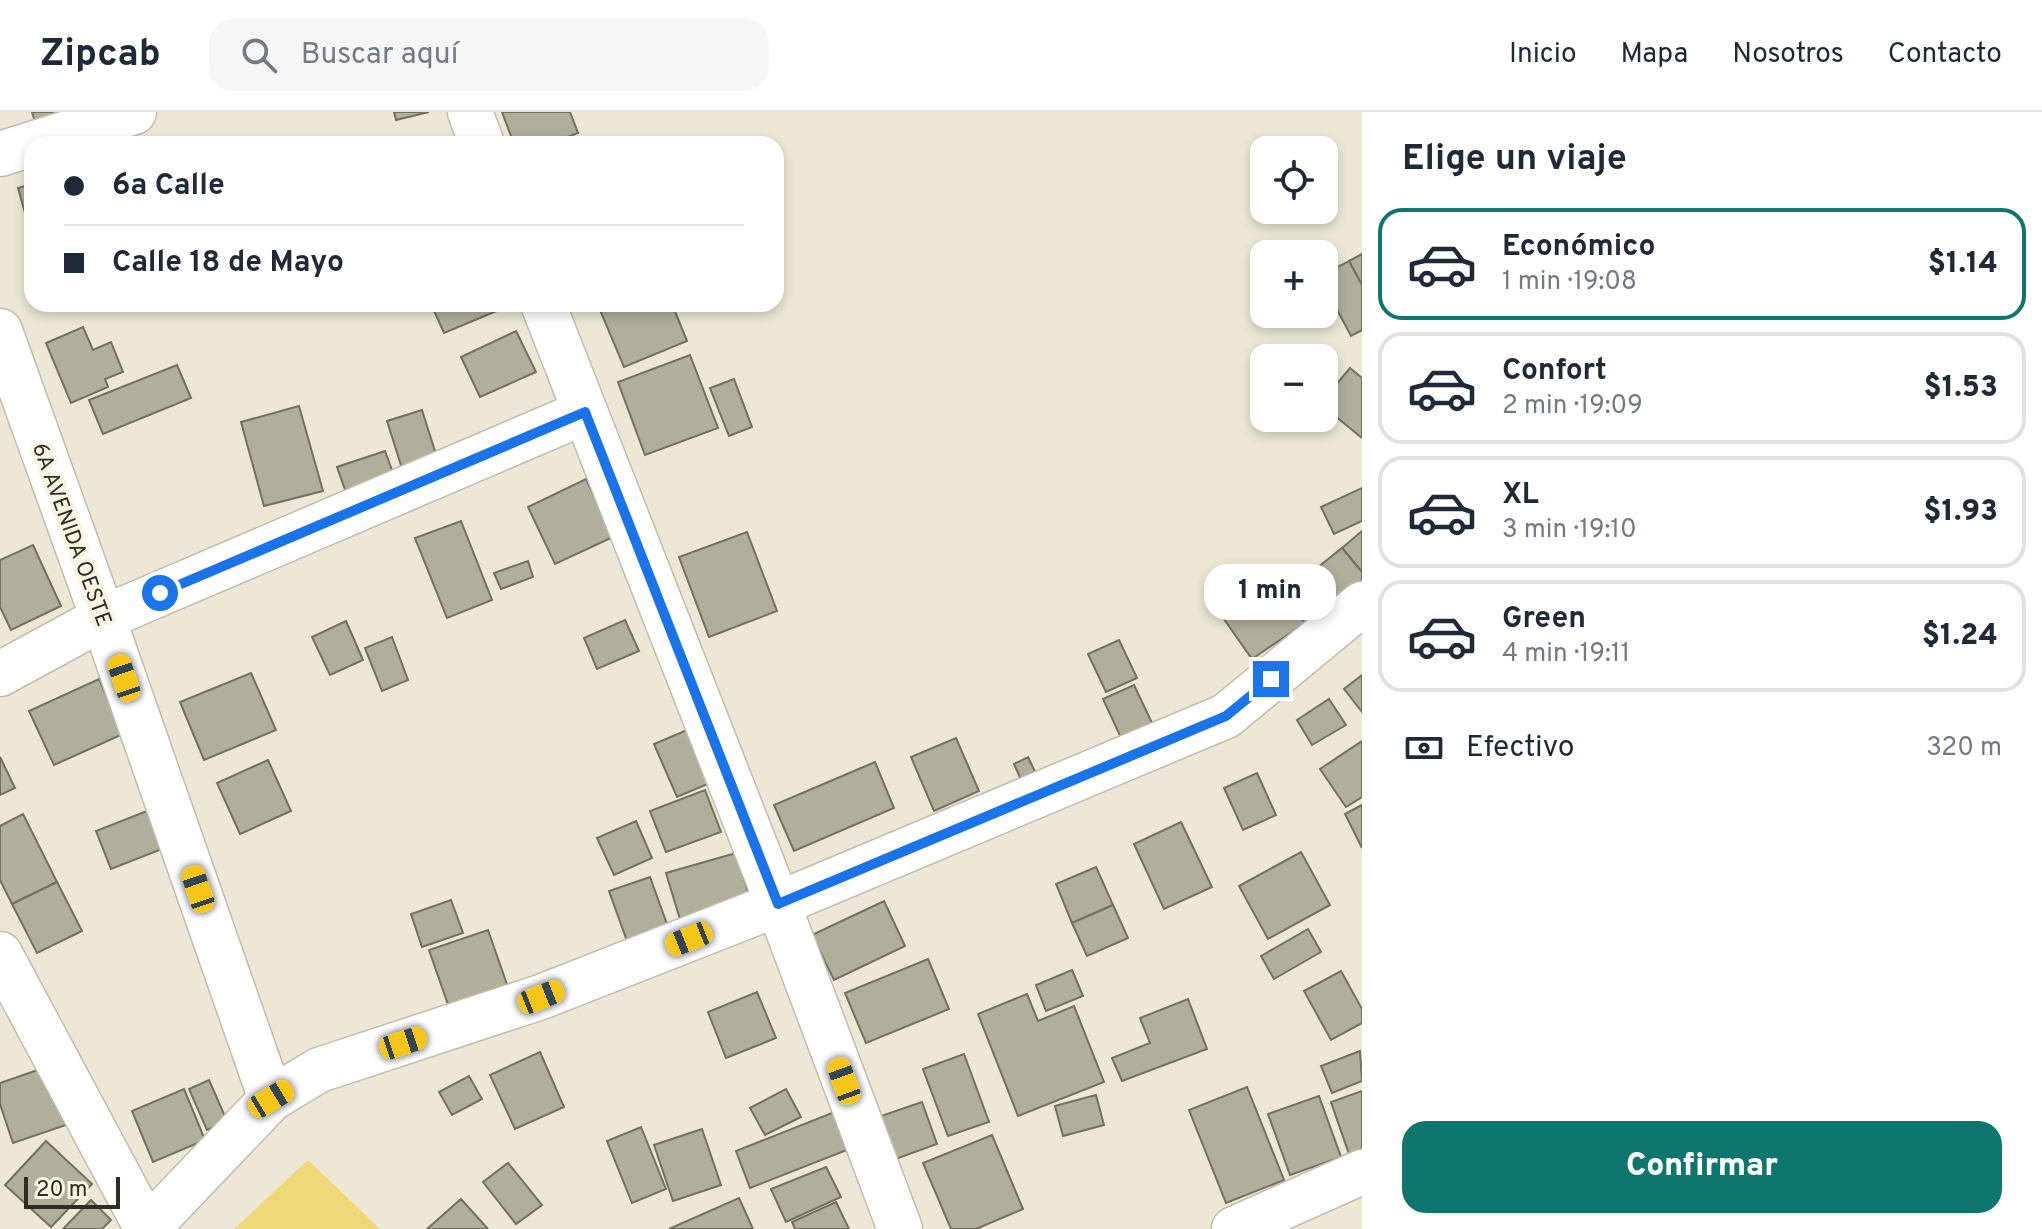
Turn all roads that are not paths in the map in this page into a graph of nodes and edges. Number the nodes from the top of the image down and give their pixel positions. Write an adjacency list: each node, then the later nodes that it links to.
1 (134, 112): 3 (street)
2 (470, 112): 4 (street)
3 (57, 136)
4 (479, 136)
5 (24, 146): 6 (street)
6 (0, 154)
7 (546, 312): 9 (street)
8 (0, 331): 11 (street, 6A AVENIDA OESTE)
9 (585, 412): 11 (street); 13 (street)
10 (1362, 604): 13 (street)
11 (103, 618): 12 (street); 15 (street, 6A AVENIDA OESTE)
12 (0, 674)
13 (778, 904): 15 (street); 18 (street)
14 (0, 954): 17 (street)
15 (271, 1099): 17 (street)
16 (1362, 1172): 19 (street)
17 (147, 1229)
18 (900, 1229)
19 (1234, 1229)

